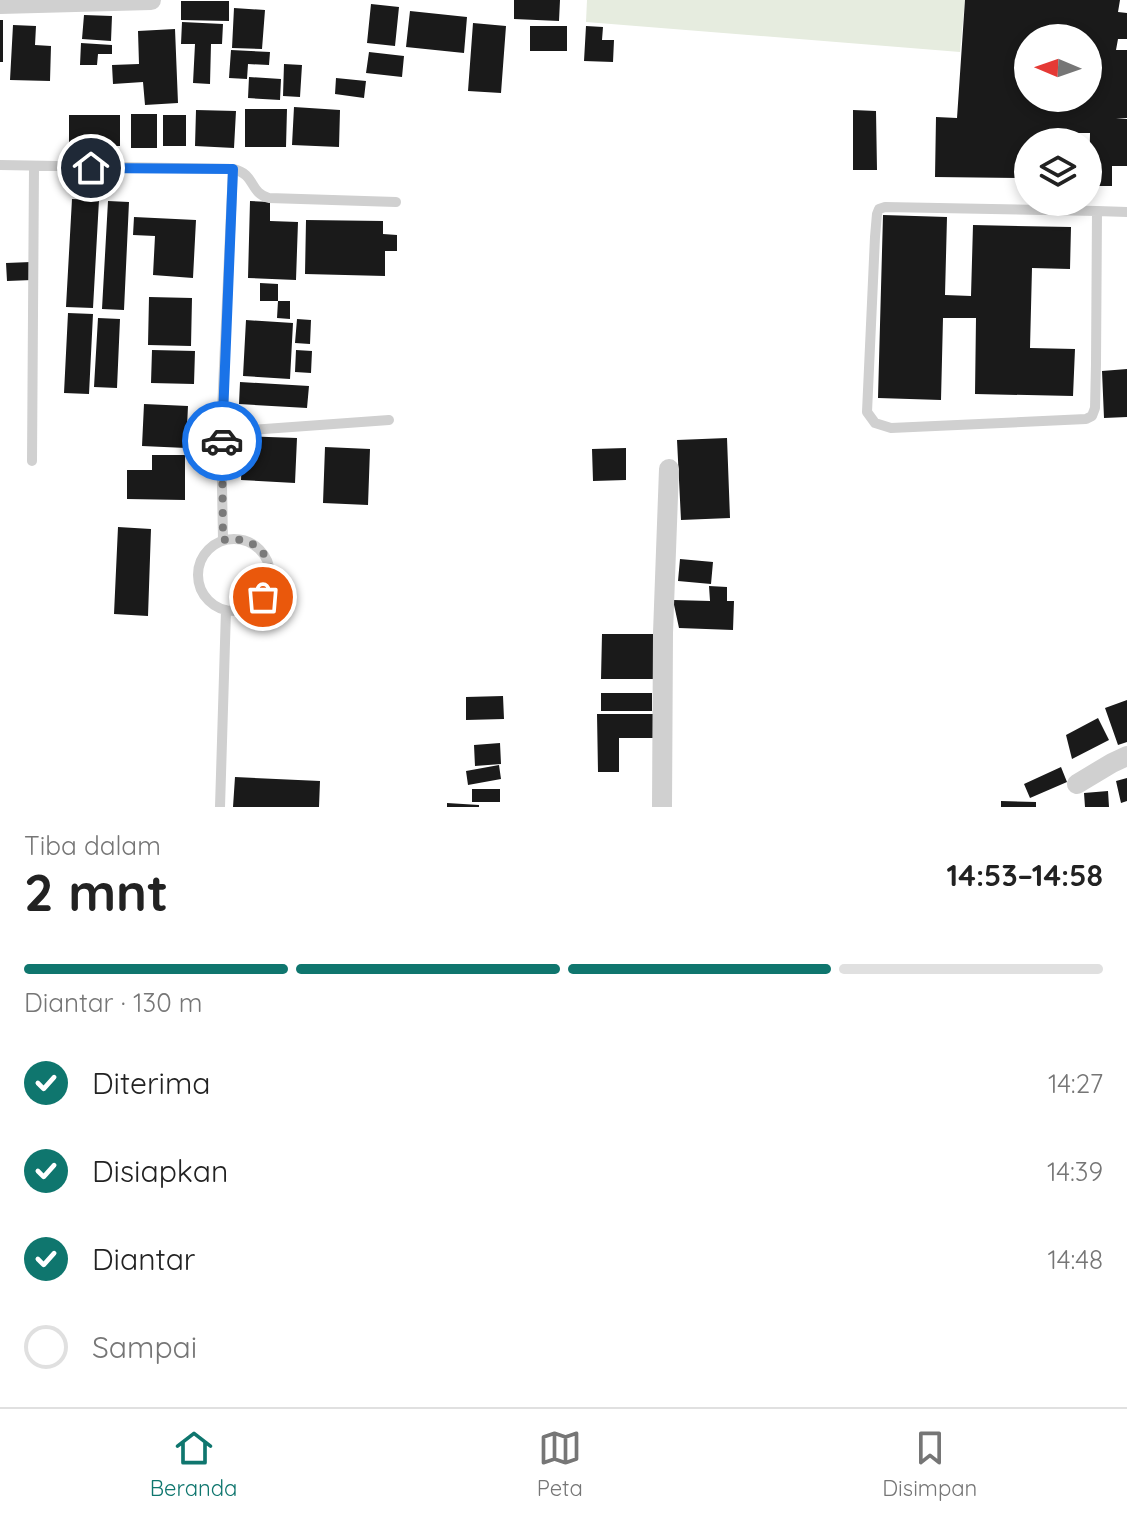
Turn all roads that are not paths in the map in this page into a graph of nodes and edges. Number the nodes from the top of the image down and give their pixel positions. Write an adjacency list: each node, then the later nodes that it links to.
1 (151, 0): 2 (street)
2 (57, 2): 3 (street)
3 (0, 4)
4 (0, 165): 5 (lane)
5 (34, 167): 6 (lane); 13 (lane)
6 (233, 169): 7 (lane); 12 (lane)
7 (396, 202)
8 (1097, 211): 8 (lane)
9 (1102, 211): 10 (lane)
10 (1127, 212)
11 (389, 420): 12 (lane)
12 (221, 432): 15 (lane)
13 (32, 461)
14 (669, 469): 20 (street)
15 (223, 540): 16 (lane); 16 (lane)
16 (226, 610): 19 (lane)
17 (1127, 756): 18 (street)
18 (1077, 784)
19 (220, 807)
20 (662, 807)

